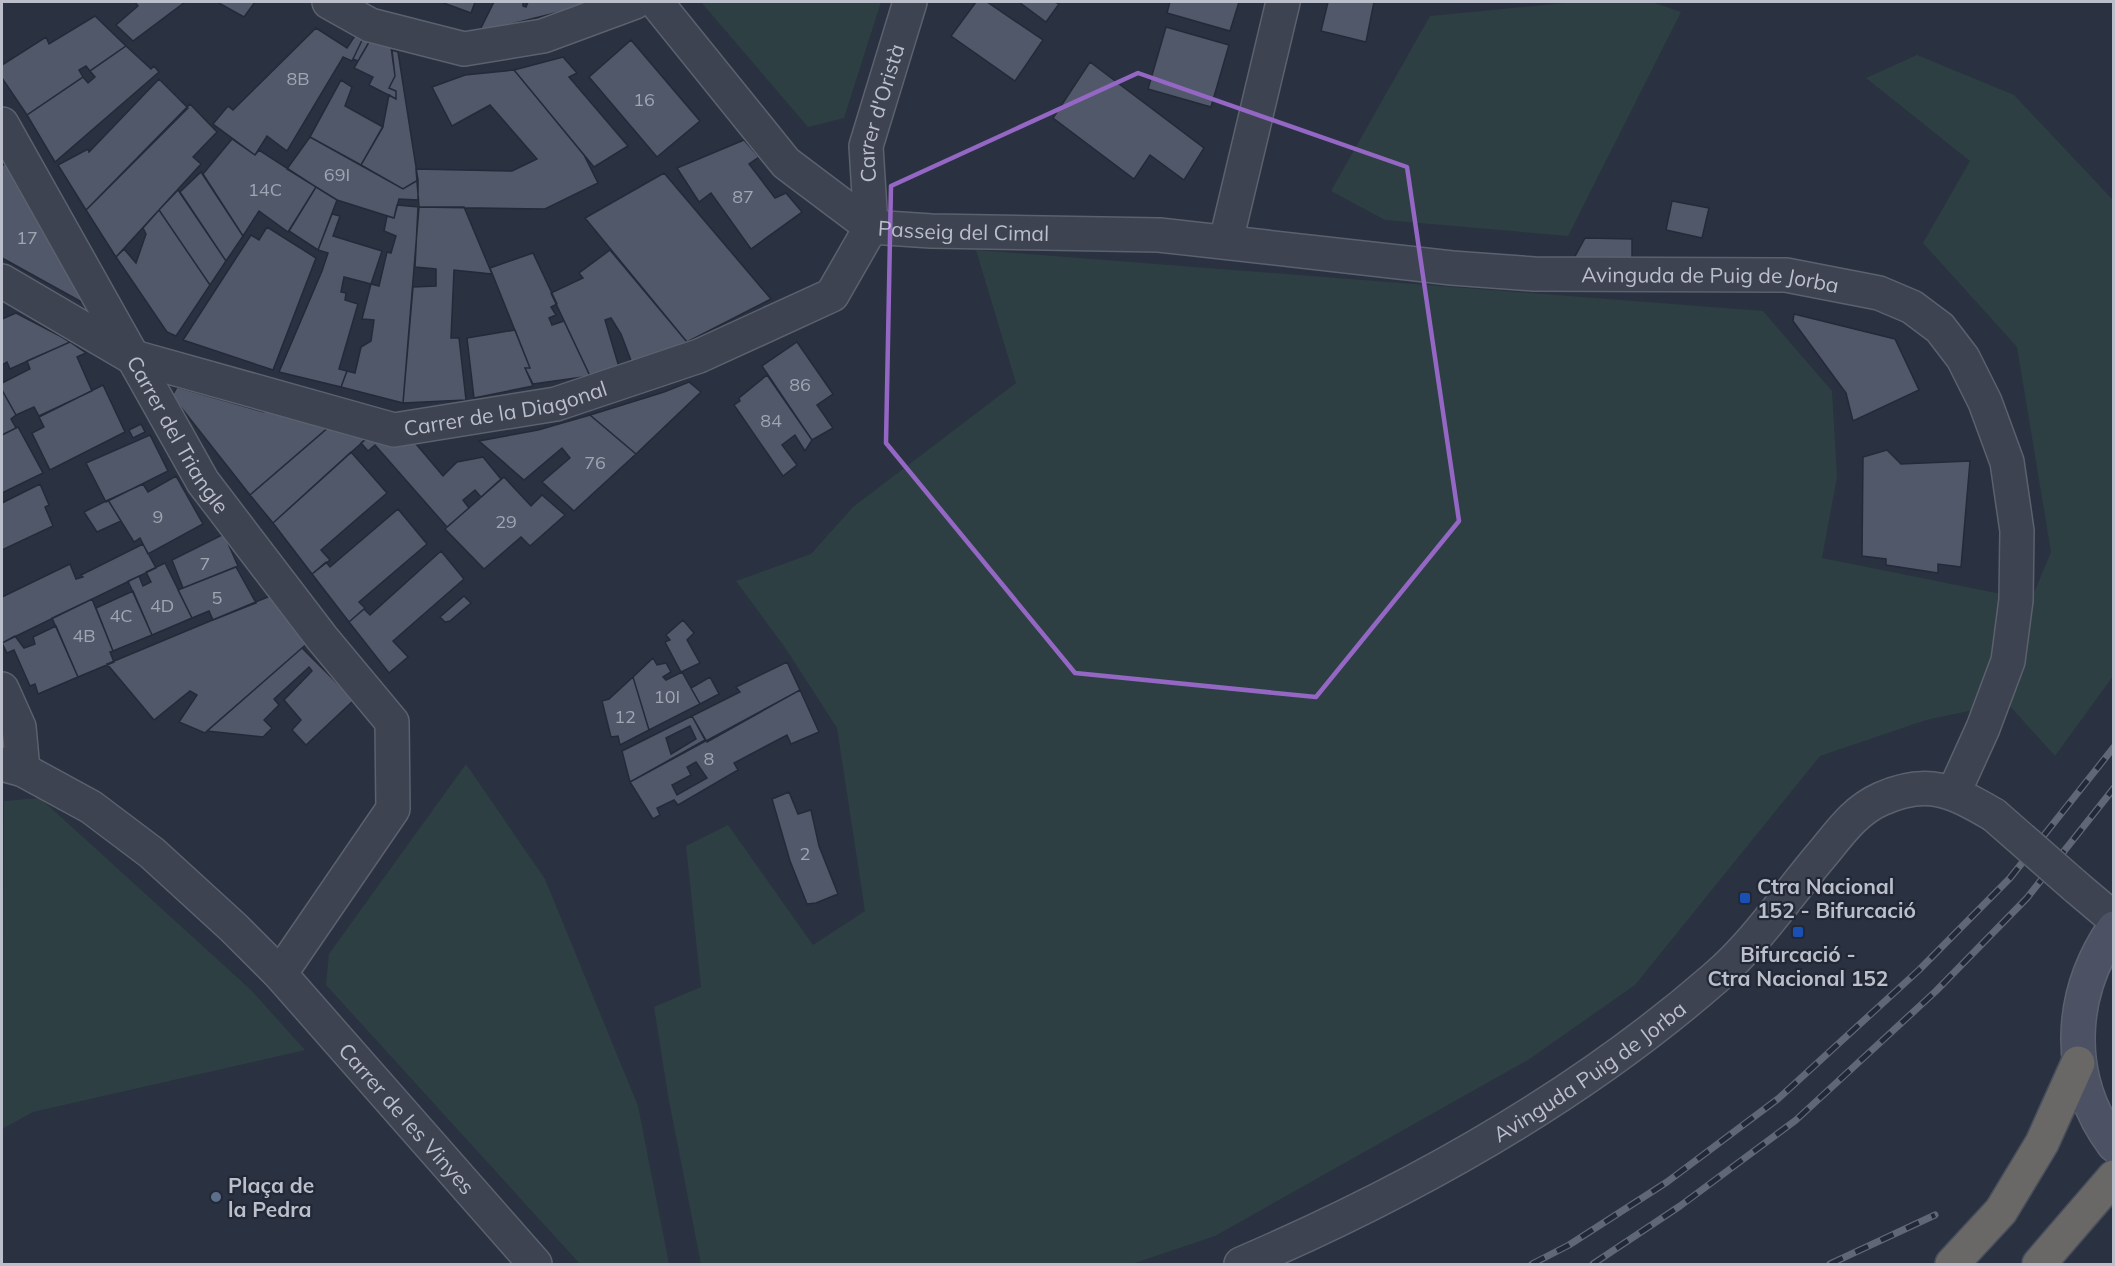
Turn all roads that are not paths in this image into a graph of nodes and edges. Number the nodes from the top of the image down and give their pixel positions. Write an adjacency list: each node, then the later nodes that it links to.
1 (329, 2): 2 (street)
2 (635, 2)
3 (656, 2): 7 (street, Passeig del Cimal)
4 (910, 2): 7 (street, Carrer d'Oristà)
5 (1283, 2): 8 (street)
6 (2, 124): 10 (street, Carrer del Triangle)
7 (871, 227): 8 (street, Passeig del Cimal); 10 (street, Carrer de la Diagonal)
8 (1226, 241): 13 (street, Avinguda de Puig de Jorba)
9 (2, 281): 10 (street, Carrer de la Diagonal)
10 (130, 356): 16 (street, Carrer del Triangle)
11 (2, 689): 12 (street)
12 (12, 767): 16 (street, Carrer de les Vinyes)
13 (1954, 792): 14 (street, bridge); 21 (street, Avinguda Puig de Jorba)
14 (2114, 919)
15 (2114, 928): 17 (main road)
16 (280, 974): 20 (street, Carrer de les Vinyes)
17 (2078, 1063): 18 (main road); 22 (highway)
18 (2114, 1144)
19 (2114, 1177): 23 (highway)
20 (535, 1264)
21 (1241, 1264)
22 (1952, 1264)
23 (2039, 1264)

